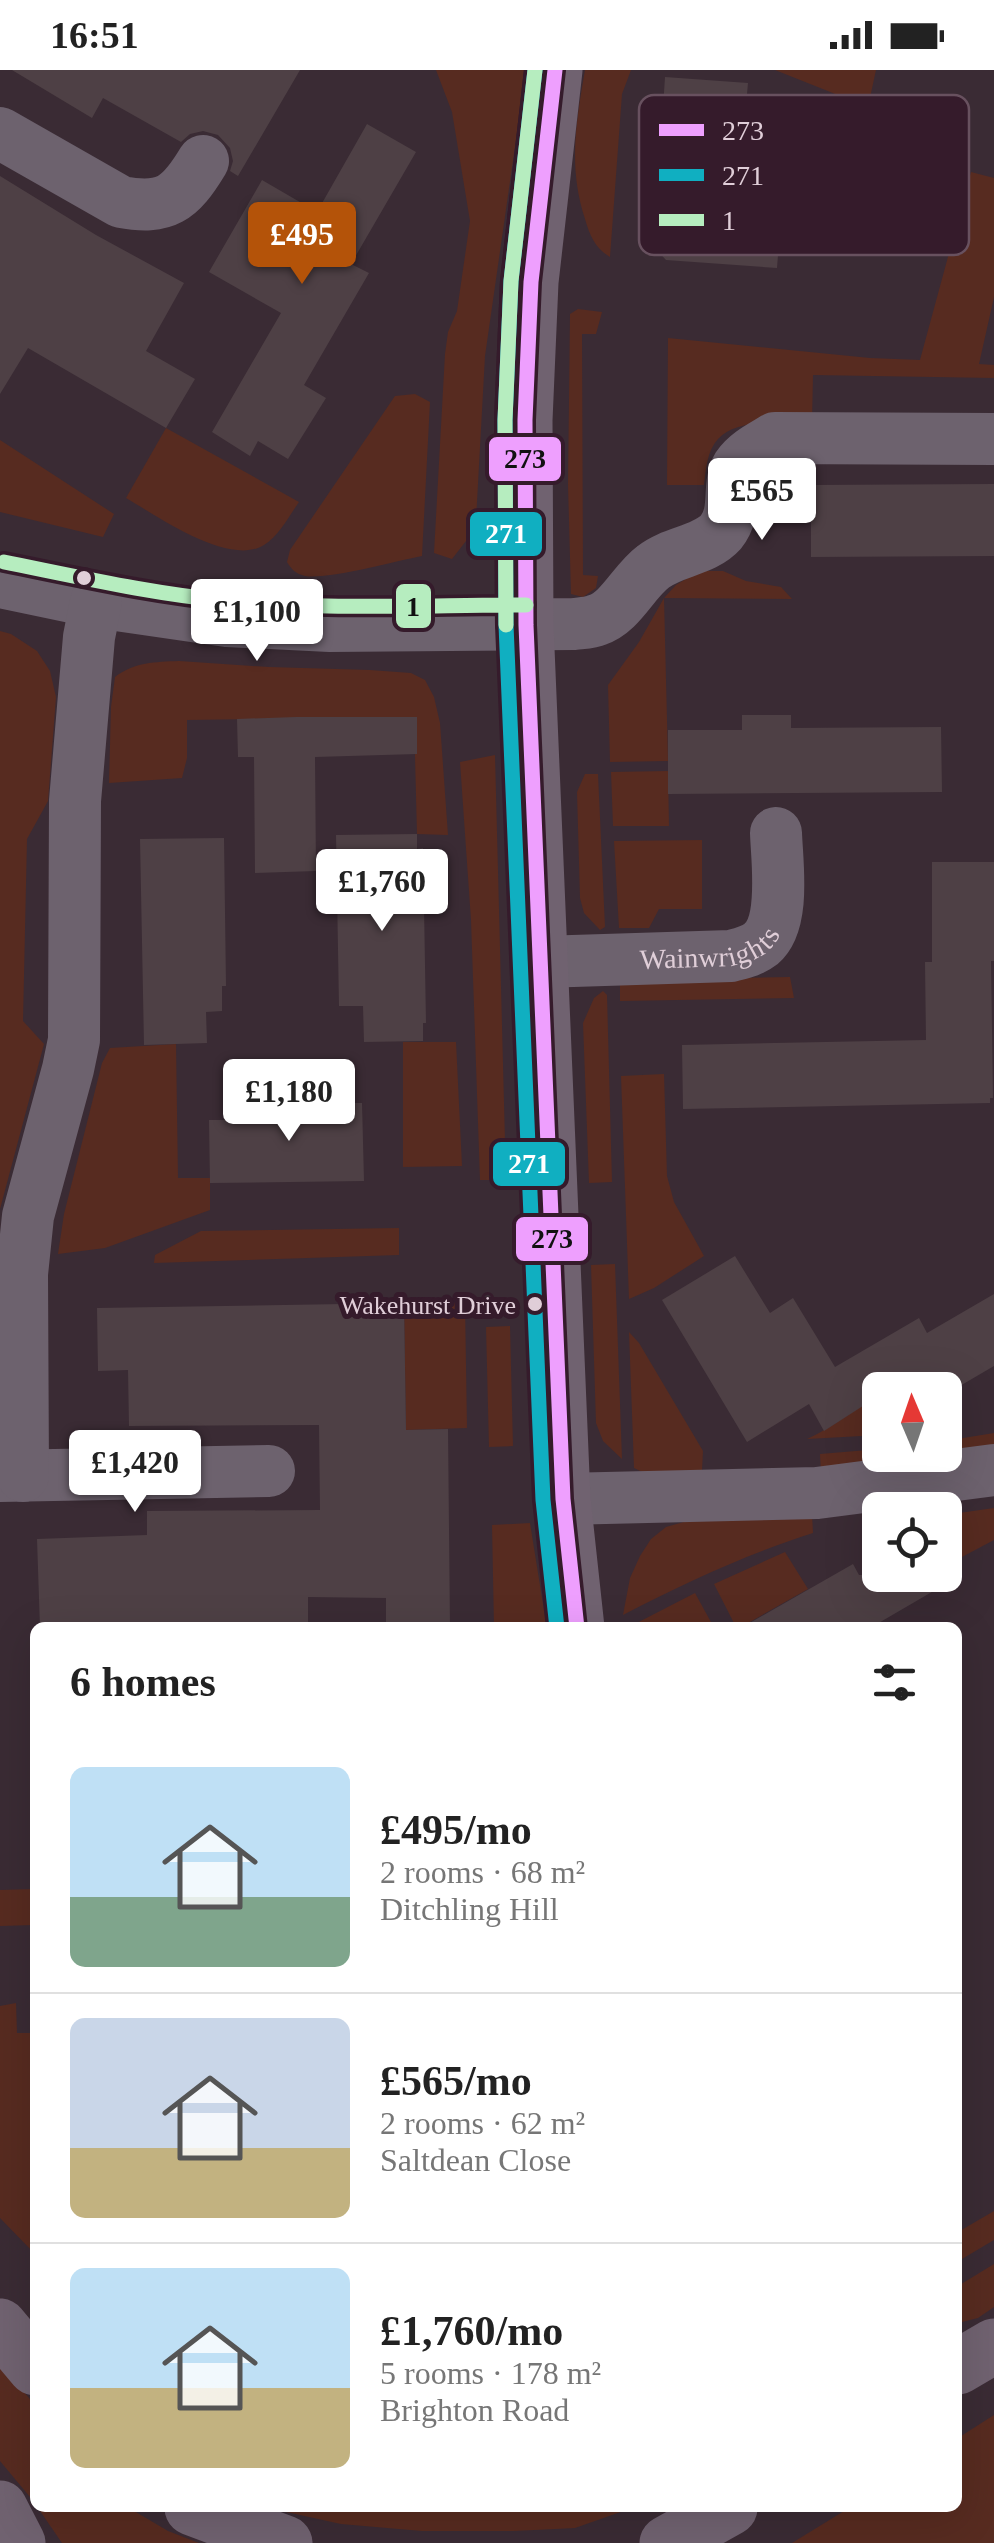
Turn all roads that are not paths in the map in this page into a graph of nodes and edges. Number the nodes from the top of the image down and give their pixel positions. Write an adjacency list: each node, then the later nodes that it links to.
1 (555, 70): 7 (main road)
2 (0, 134): 3 (street)
3 (203, 162)
4 (994, 439): 7 (street)
5 (0, 582): 6 (street)
6 (96, 602): 7 (street); 12 (street)
7 (526, 625): 9 (main road)
8 (776, 833): 9 (street, Wainwrights)
9 (540, 962): 13 (main road)
10 (994, 1470): 13 (street)
11 (268, 1471): 12 (street)
12 (12, 1476)
13 (562, 1499): 14 (main road)
14 (576, 1622)
15 (0, 2326): 17 (main road)
16 (994, 2346): 18 (main road)
17 (30, 2362)
18 (962, 2365)
19 (0, 2508): 22 (main road)
20 (203, 2512): 23 (main road)
21 (723, 2512): 24 (main road)
22 (18, 2543)
23 (286, 2543)
24 (667, 2543)

